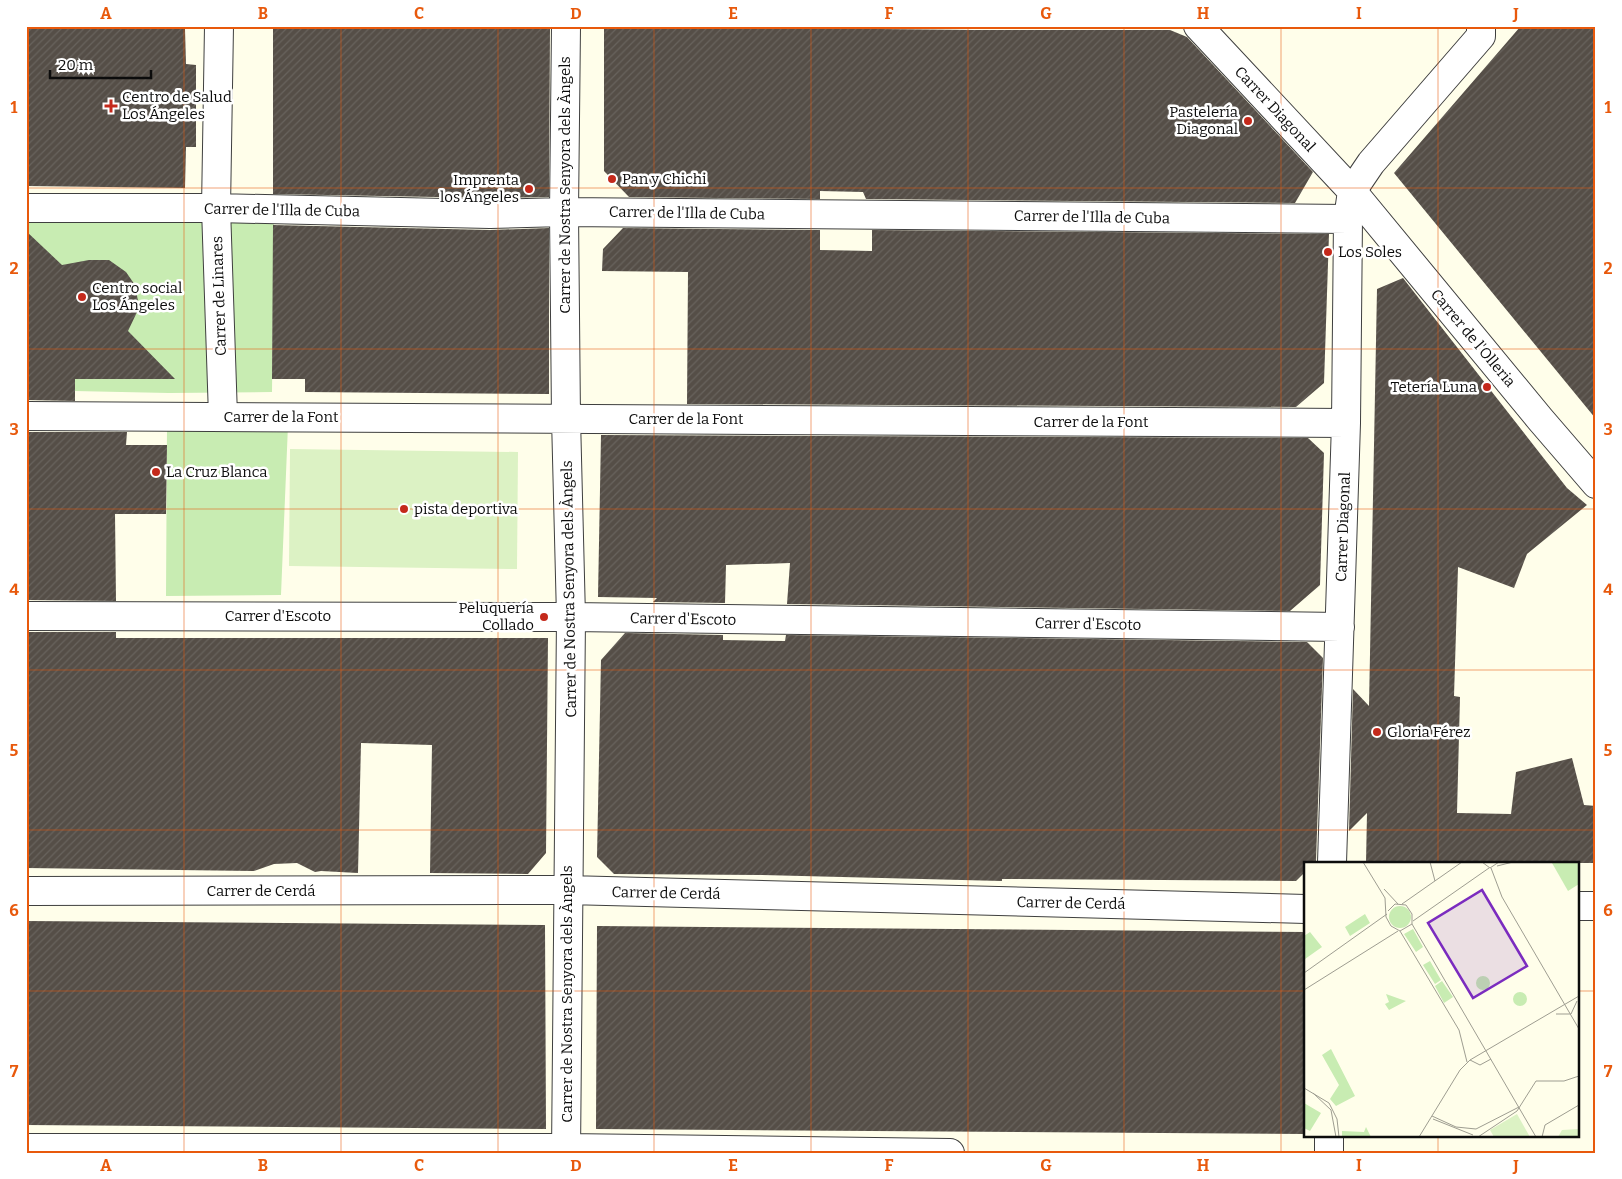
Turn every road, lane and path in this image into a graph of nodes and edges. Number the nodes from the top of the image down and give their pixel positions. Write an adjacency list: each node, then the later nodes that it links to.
1 (219, 26): 7 (street, Carrer de Linares)
2 (566, 26): 8 (street, Carrer de Nostra Senyora dels Àngels)
3 (1198, 26): 5 (street, Carrer Diagonal)
4 (1481, 26): 5 (street, Carrer Diagonal)
5 (1352, 192): 9 (street, Carrer Diagonal); 14 (street, Carrer de l'Olleria)
6 (26, 208): 7 (street, Carrer de l'Illa de Cuba)
7 (216, 208): 8 (street, Carrer de l'Illa de Cuba); 11 (street, Carrer de Linares)
8 (564, 212): 9 (street, Carrer de l'Illa de Cuba); 12 (street, Carrer de Nostra Senyora dels Àngels)
9 (1348, 219): 13 (street, Carrer Diagonal)
10 (26, 416): 11 (street, Carrer de la Font)
11 (223, 416): 12 (street, Carrer de la Font)
12 (566, 418): 13 (street, Carrer de la Font); 16 (street, Carrer de Nostra Senyora dels Àngels)
13 (1346, 423): 17 (street, Carrer Diagonal)
14 (1596, 484)
15 (26, 616): 16 (street, Carrer d'Escoto)
16 (572, 617): 17 (street, Carrer d'Escoto); 19 (street, Carrer de Nostra Senyora dels Àngels)
17 (1340, 628): 18 (street, Carrer Diagonal)
18 (1332, 862)
19 (568, 890): 20 (street, Carrer de Cerdá); 23 (street, Carrer de Cerdá); 26 (street, Carrer de Nostra Senyora dels Àngels)
20 (26, 891)
21 (1580, 906): 22 (street)
22 (1596, 906)
23 (1304, 909)
24 (1329, 1136): 28 (street)
25 (26, 1148): 26 (street)
26 (566, 1150): 27 (street)
27 (950, 1153)
28 (1329, 1153)

